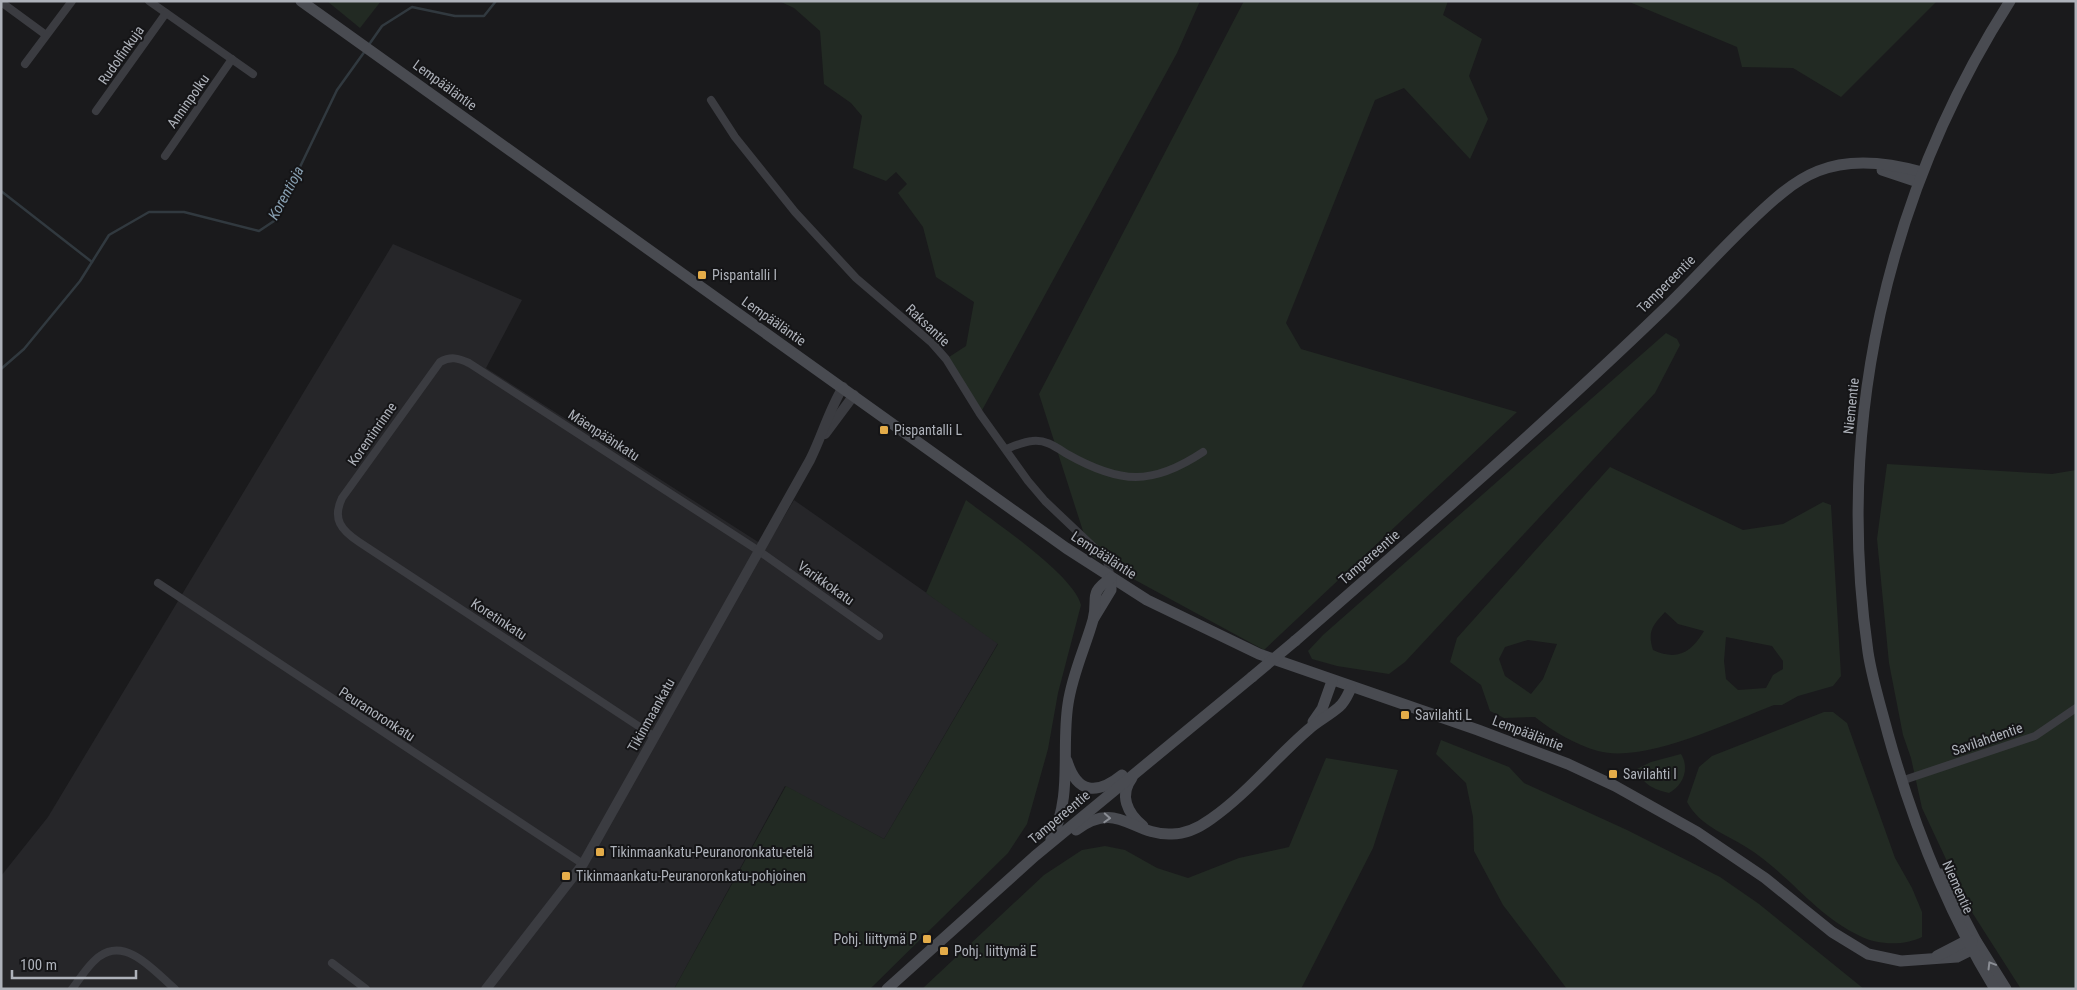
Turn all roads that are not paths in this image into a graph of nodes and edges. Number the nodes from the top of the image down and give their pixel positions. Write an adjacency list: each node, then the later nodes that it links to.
1 (72, 1): 9 (street)
2 (149, 1): 7 (street)
3 (301, 1): 8 (main road, Lempääläntie)
4 (309, 1): 8 (main road, Lempääläntie)
5 (2010, 1): 16 (main road, Niementie)
6 (1, 2): 9 (street)
7 (166, 13): 10 (street); 14 (street, Rudolfinkuja)
8 (334, 24): 18 (main road, Lempääläntie)
9 (46, 35): 11 (street)
10 (232, 59): 12 (street); 15 (street, Anninpolku)
11 (25, 64)
12 (253, 74)
13 (711, 100): 21 (street, Raksantie)
14 (96, 111)
15 (165, 156)
16 (1920, 177): 34 (main road, Tampereentie, bridge); 36 (main road, Niementie)
17 (433, 369): 23 (street, Korentinrinne); 24 (street, Mäenpäänkatu)
18 (843, 388): 19 (main road, Lempääläntie); 20 (street, Tikinmaankatu)
19 (854, 395): 20 (street, Tikinmaankatu); 25 (main road, Lempääläntie)
20 (820, 441): 24 (street, Tikinmaankatu)
21 (1006, 449): 22 (street); 25 (street, Raksantie)
22 (1203, 452)
23 (336, 516): 32 (street, Koretinkatu)
24 (759, 551): 27 (street, Varikkokatu); 32 (street, Tikinmaankatu)
25 (1111, 578): 28 (main road, Lempääläntie); 33 (main road)
26 (158, 583): 40 (street, Peuranoronkatu)
27 (879, 636)
28 (1332, 681): 29 (main road, Lempääläntie); 31 (main road)
29 (1351, 688): 31 (main road); 41 (main road, Lempääläntie)
30 (2076, 708): 36 (street, Savilahdentie)
31 (1309, 729): 37 (main road)
32 (654, 737): 40 (street, Tikinmaankatu)
33 (1064, 742): 34 (main road); 38 (main road)
34 (1171, 743): 35 (main road, Tampereentie)
35 (1138, 770): 37 (main road); 38 (main road, Tampereentie)
36 (1901, 781): 41 (main road, Niementie)
37 (1148, 830): 39 (main road, one-way to 37)
38 (1048, 845): 39 (main road, Tampereentie)
39 (1035, 856): 47 (main road, Tampereentie)
40 (583, 864): 46 (street, Tikinmaankatu)
41 (1971, 944): 48 (main road); 49 (main road, one-way to 41)
42 (332, 963): 45 (street)
43 (72, 989): 44 (street)
44 (175, 989)
45 (366, 989)
46 (486, 989)
47 (887, 989)
48 (1995, 989)
49 (2006, 989)

